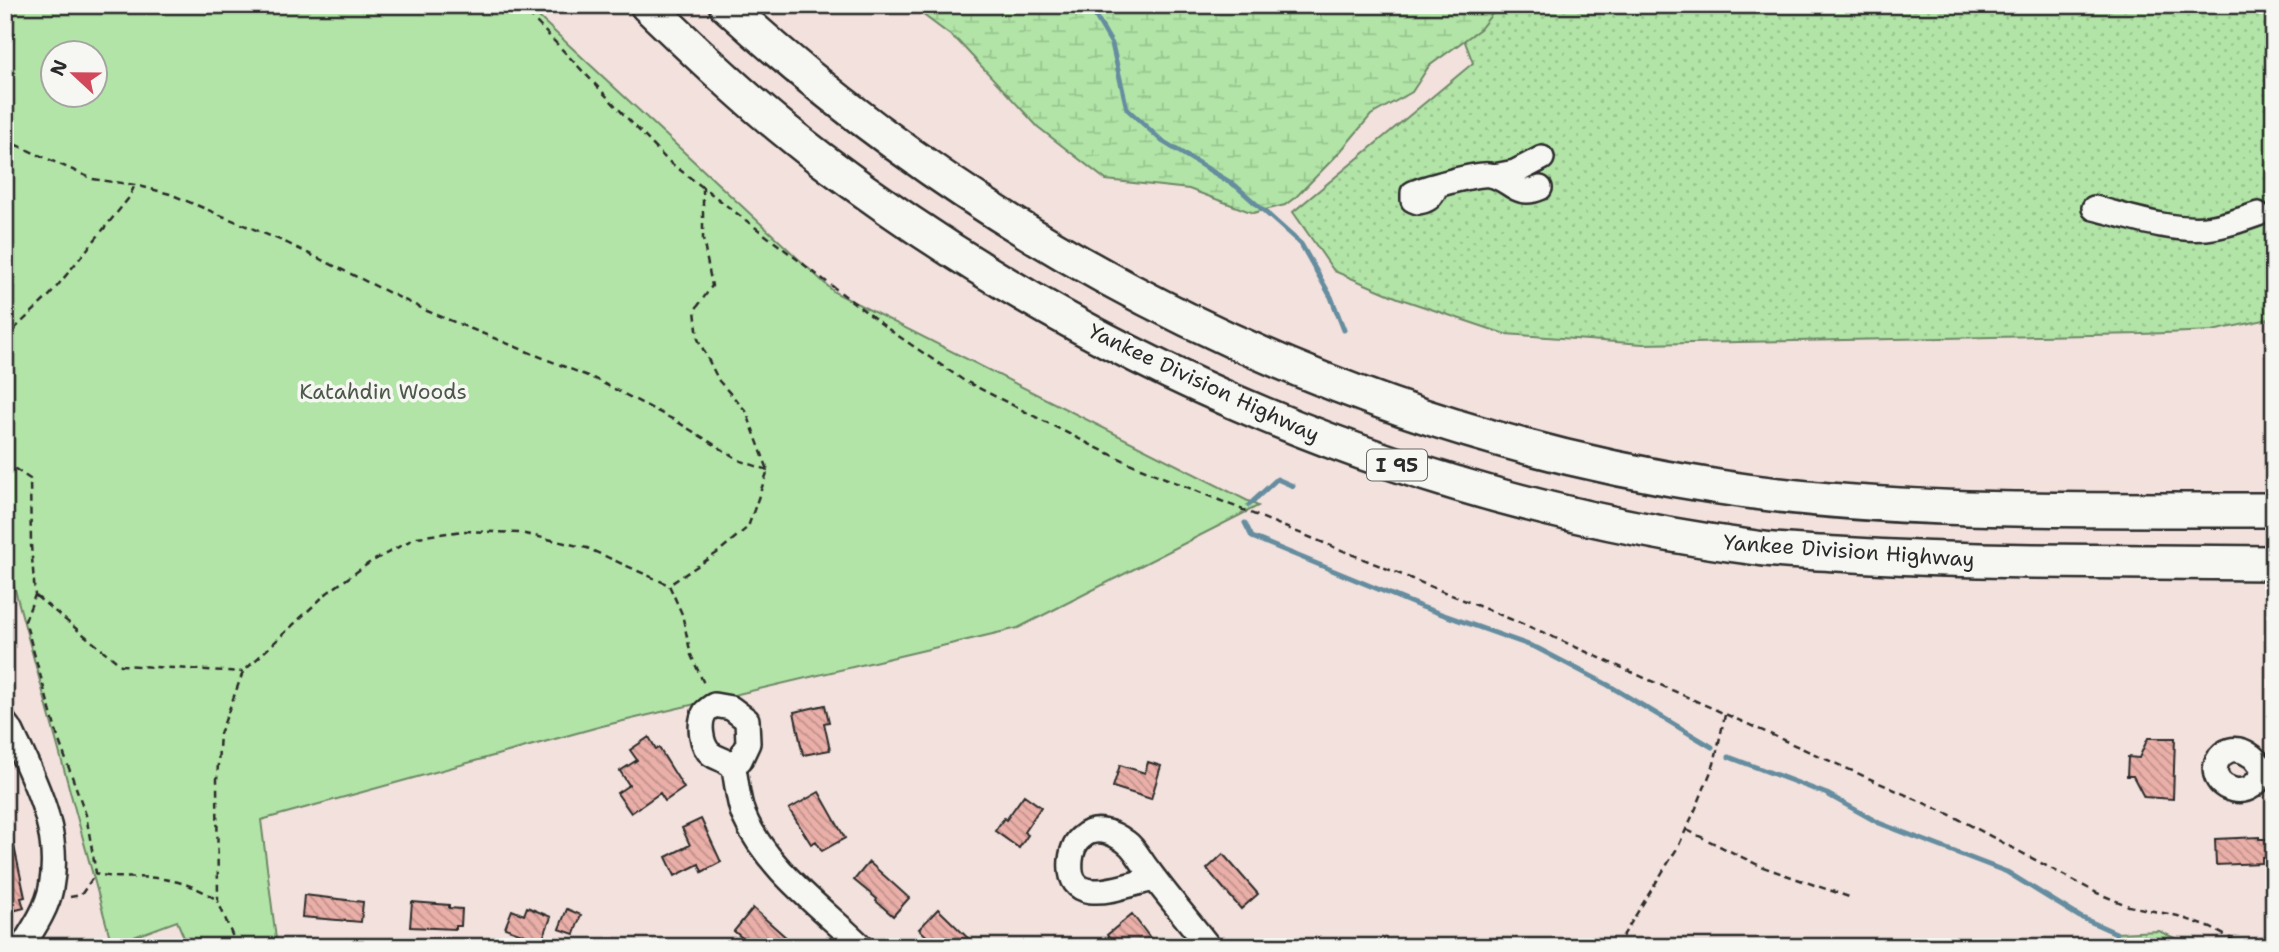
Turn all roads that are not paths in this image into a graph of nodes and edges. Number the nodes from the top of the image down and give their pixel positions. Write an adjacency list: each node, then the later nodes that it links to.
1 (647, 5): 10 (highway, Yankee Division Highway / I 95)
2 (726, 5): 9 (highway)
3 (1542, 158): 4 (street)
4 (1494, 176): 5 (street); 6 (street)
5 (1540, 188)
6 (1434, 191)
7 (2094, 208): 8 (street)
8 (2259, 214)
9 (2274, 510)
10 (2274, 563)
11 (5, 723): 14 (street)
12 (730, 762): 12 (street); 15 (street)
13 (1155, 879): 16 (street)
14 (22, 947)
15 (862, 947)
16 (1209, 947)

